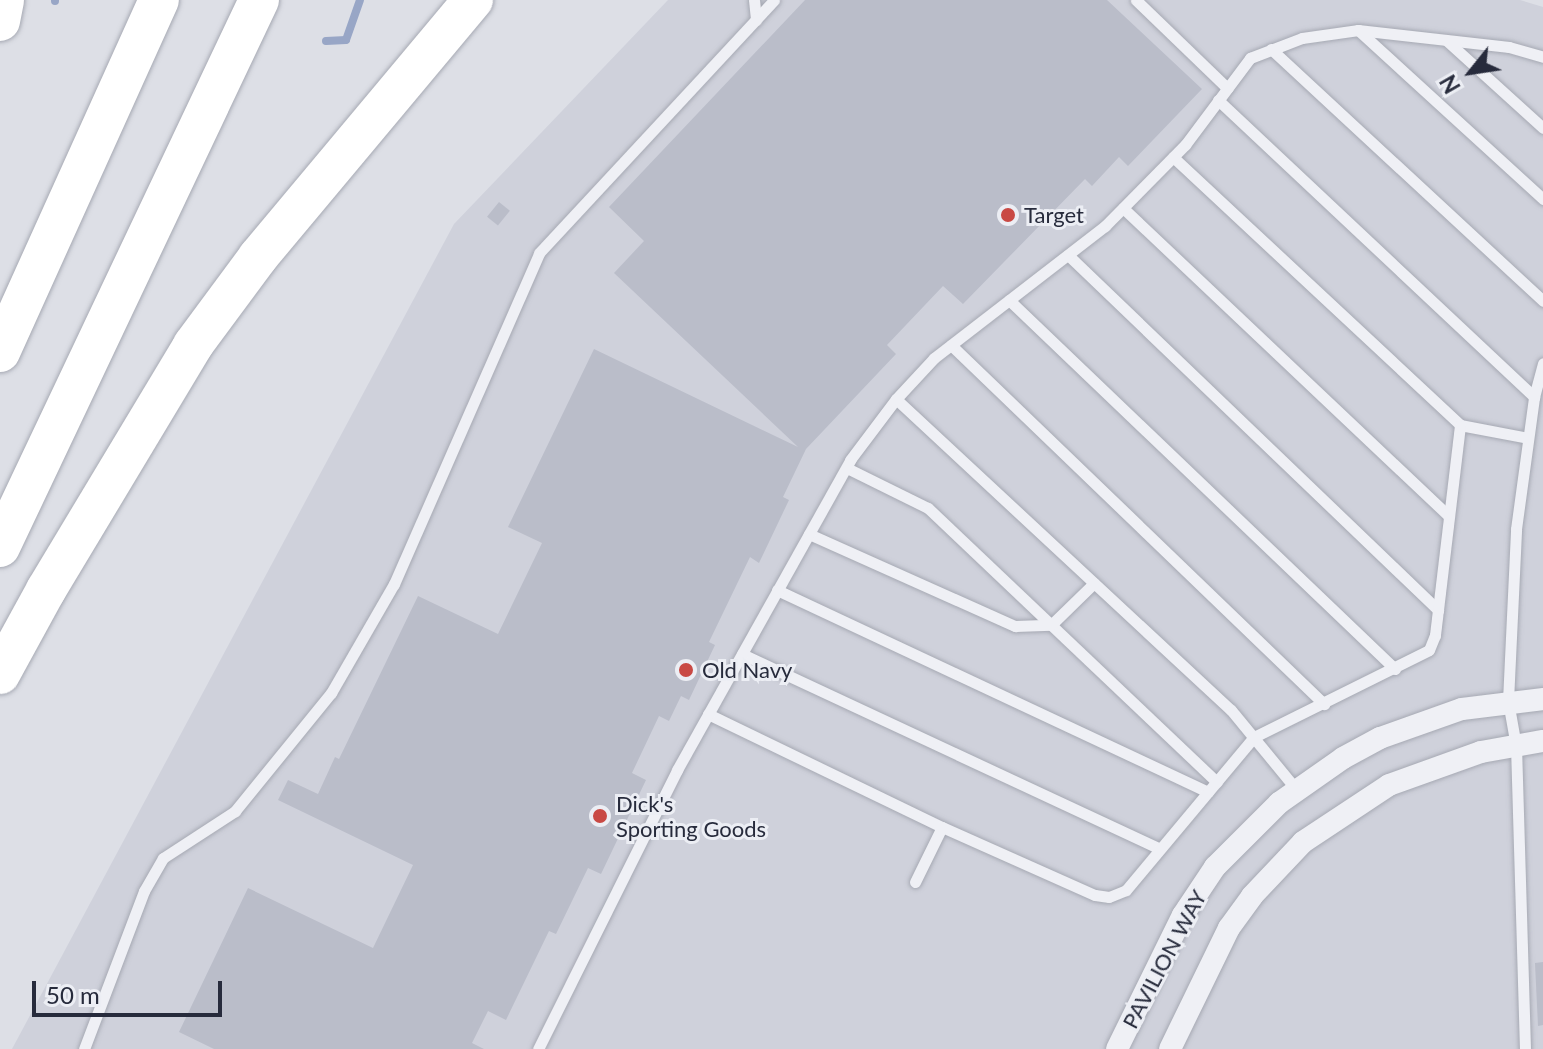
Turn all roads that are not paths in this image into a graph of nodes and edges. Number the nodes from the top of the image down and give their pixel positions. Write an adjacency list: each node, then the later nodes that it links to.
1 (4, 0): 9 (highway)
2 (159, 0): 24 (highway)
3 (259, 0): 33 (highway)
4 (473, 0): 40 (highway)
5 (754, 0): 8 (lane)
6 (774, 0): 8 (lane)
7 (1136, 0): 14 (lane)
8 (756, 20): 54 (lane)
9 (0, 21)
10 (1358, 30): 11 (lane); 12 (lane); 18 (lane)
11 (1446, 40): 13 (lane); 16 (lane)
12 (1271, 49): 14 (lane); 22 (lane)
13 (1543, 57)
14 (1227, 88): 15 (lane)
15 (1218, 100): 17 (lane); 26 (lane)
16 (1543, 128)
17 (1173, 157): 19 (lane); 28 (lane)
18 (1543, 199)
19 (1123, 208): 20 (lane); 31 (lane)
20 (1068, 255): 21 (lane); 36 (lane)
21 (1009, 300): 23 (lane); 39 (lane)
22 (1543, 301)
23 (951, 345): 27 (lane); 43 (lane)
24 (0, 352)
25 (1543, 363): 26 (lane)
26 (1534, 397): 29 (lane)
27 (896, 399): 30 (lane); 34 (lane)
28 (1460, 425): 29 (lane); 31 (lane)
29 (1528, 438): 42 (lane)
30 (847, 468): 32 (lane); 37 (lane)
31 (1449, 516): 36 (lane)
32 (809, 534): 35 (lane); 37 (lane)
33 (0, 547)
34 (1094, 583): 37 (lane); 45 (lane)
35 (777, 590): 38 (lane); 50 (lane)
36 (1438, 610): 39 (lane)
37 (1051, 625): 48 (lane)
38 (742, 654): 44 (lane); 52 (lane)
39 (1395, 669): 43 (lane)
40 (0, 674)
41 (1543, 699): 42 (street, PAVILION WAY)
42 (1508, 701): 47 (lane); 49 (street, PAVILION WAY)
43 (1324, 704): 45 (lane)
44 (708, 714): 51 (lane); 55 (lane)
45 (1254, 737): 48 (lane); 49 (lane)
46 (1543, 741): 47 (street, PAVILION WAY)
47 (1516, 746): 57 (street, PAVILION WAY); 58 (lane)
48 (1217, 782): 50 (lane)
49 (1296, 789): 56 (street, PAVILION WAY)
50 (1208, 792): 52 (lane)
51 (942, 827): 52 (lane); 53 (lane)
52 (1160, 849)
53 (915, 882)
54 (84, 1049)
55 (538, 1049)
56 (1117, 1049)
57 (1170, 1049)
58 (1525, 1049)

